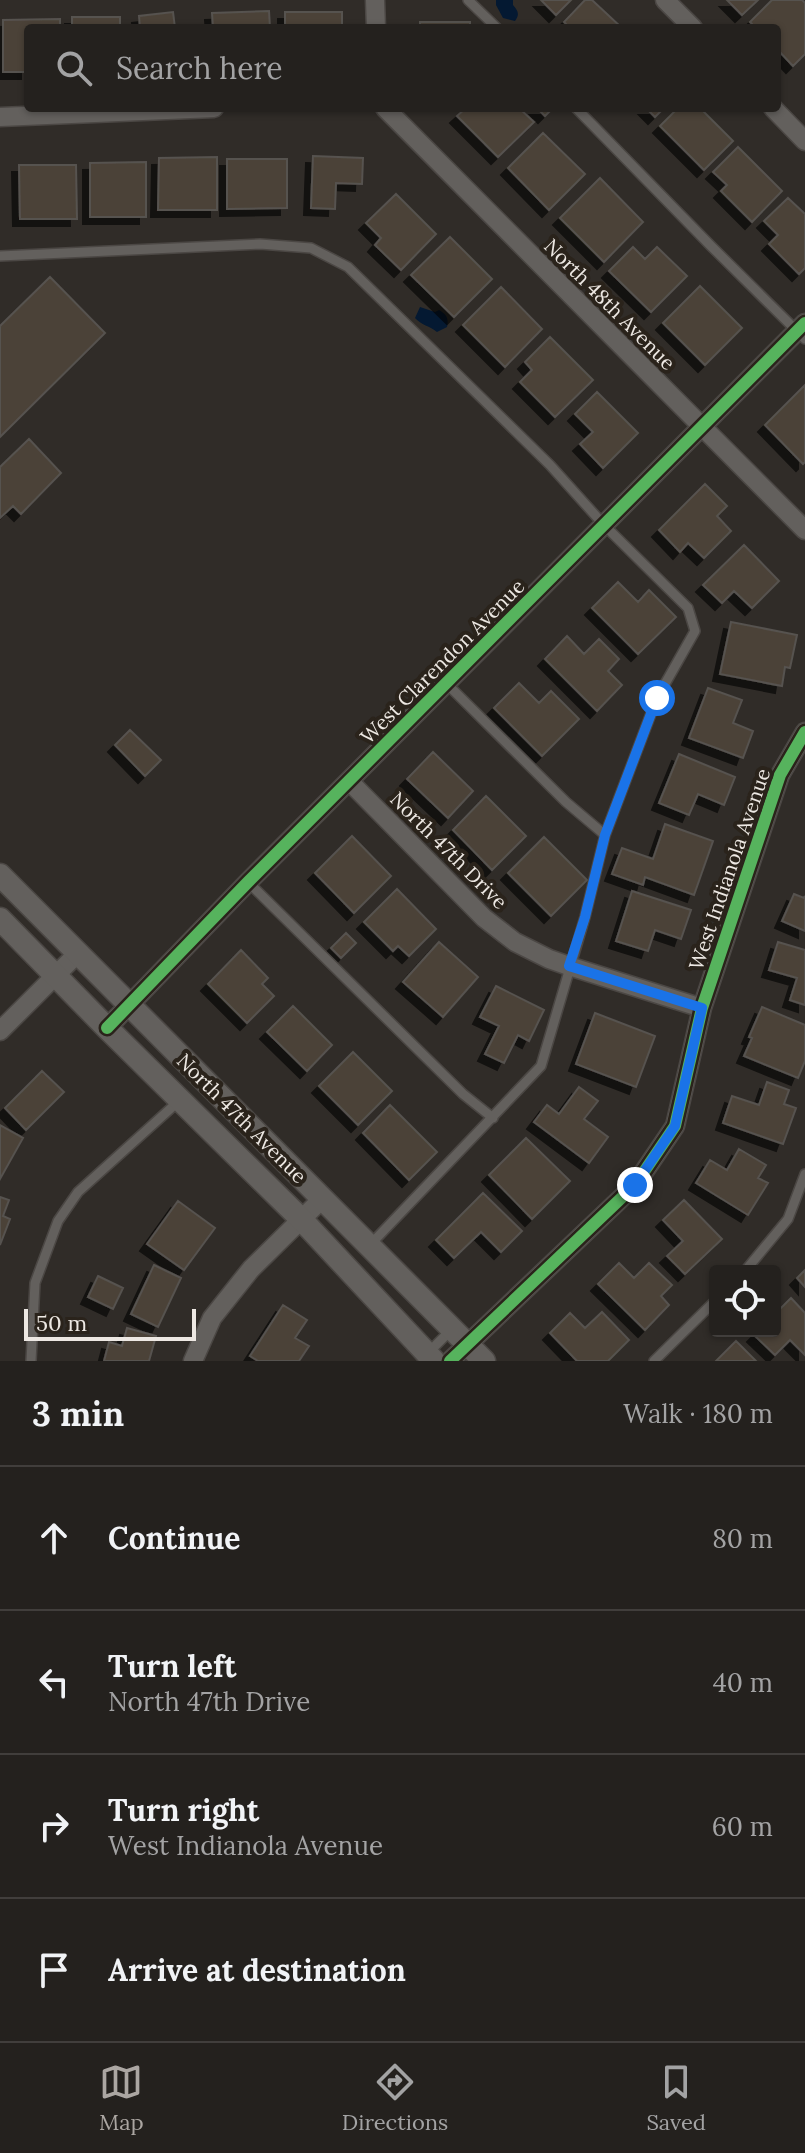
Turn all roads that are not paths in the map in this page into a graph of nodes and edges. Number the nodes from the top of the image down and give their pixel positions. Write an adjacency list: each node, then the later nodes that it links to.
1 (375, 0): 4 (street)
2 (468, 0): 5 (lane)
3 (665, 0): 6 (street)
4 (376, 24)
5 (493, 24)
6 (689, 24)
7 (119, 112): 11 (street)
8 (389, 112): 15 (street, North 48th Avenue)
9 (580, 112): 14 (lane)
10 (777, 112): 12 (street)
11 (0, 117)
12 (805, 141)
13 (0, 256): 16 (lane)
14 (802, 331): 15 (street, West Clarendon Avenue)
15 (702, 427): 16 (street, West Clarendon Avenue); 17 (street, North 48th Avenue)
16 (604, 525): 18 (street, West Clarendon Avenue); 21 (lane)
17 (805, 530)
18 (447, 684): 20 (street, West Clarendon Avenue); 21 (lane)
19 (805, 732): 29 (street, West Indianola Avenue)
20 (350, 782): 23 (street, West Clarendon Avenue); 26 (street, North 47th Drive)
21 (605, 835): 26 (lane)
22 (0, 875): 25 (street, North 47th Avenue)
23 (248, 882): 28 (street, West Clarendon Avenue); 33 (lane)
24 (0, 919): 27 (street, North 47th Avenue)
25 (77, 954): 27 (street); 28 (street, North 47th Avenue)
26 (569, 966): 29 (street, North 47th Drive); 33 (lane)
27 (56, 975): 30 (street, North 47th Avenue); 31 (street)
28 (129, 1005): 30 (street, West Clarendon Avenue); 35 (street, North 47th Avenue)
29 (702, 1008): 40 (street, West Indianola Avenue)
30 (107, 1028): 32 (street, North 47th Avenue)
31 (0, 1031)
32 (180, 1099): 36 (street, North 47th Avenue); 42 (lane)
33 (493, 1118): 37 (lane)
34 (805, 1174): 38 (lane)
35 (322, 1199): 36 (street); 37 (street, North 47th Avenue)
36 (301, 1219): 41 (street, North 47th Avenue); 43 (street)
37 (369, 1246): 40 (street, North 47th Avenue)
38 (750, 1265)
39 (709, 1307): 46 (lane)
40 (459, 1337): 41 (lane); 44 (street, West Indianola Avenue); 45 (street, North 47th Avenue)
41 (427, 1359)
42 (31, 1361)
43 (193, 1361)
44 (450, 1361)
45 (484, 1361)
46 (654, 1361)

